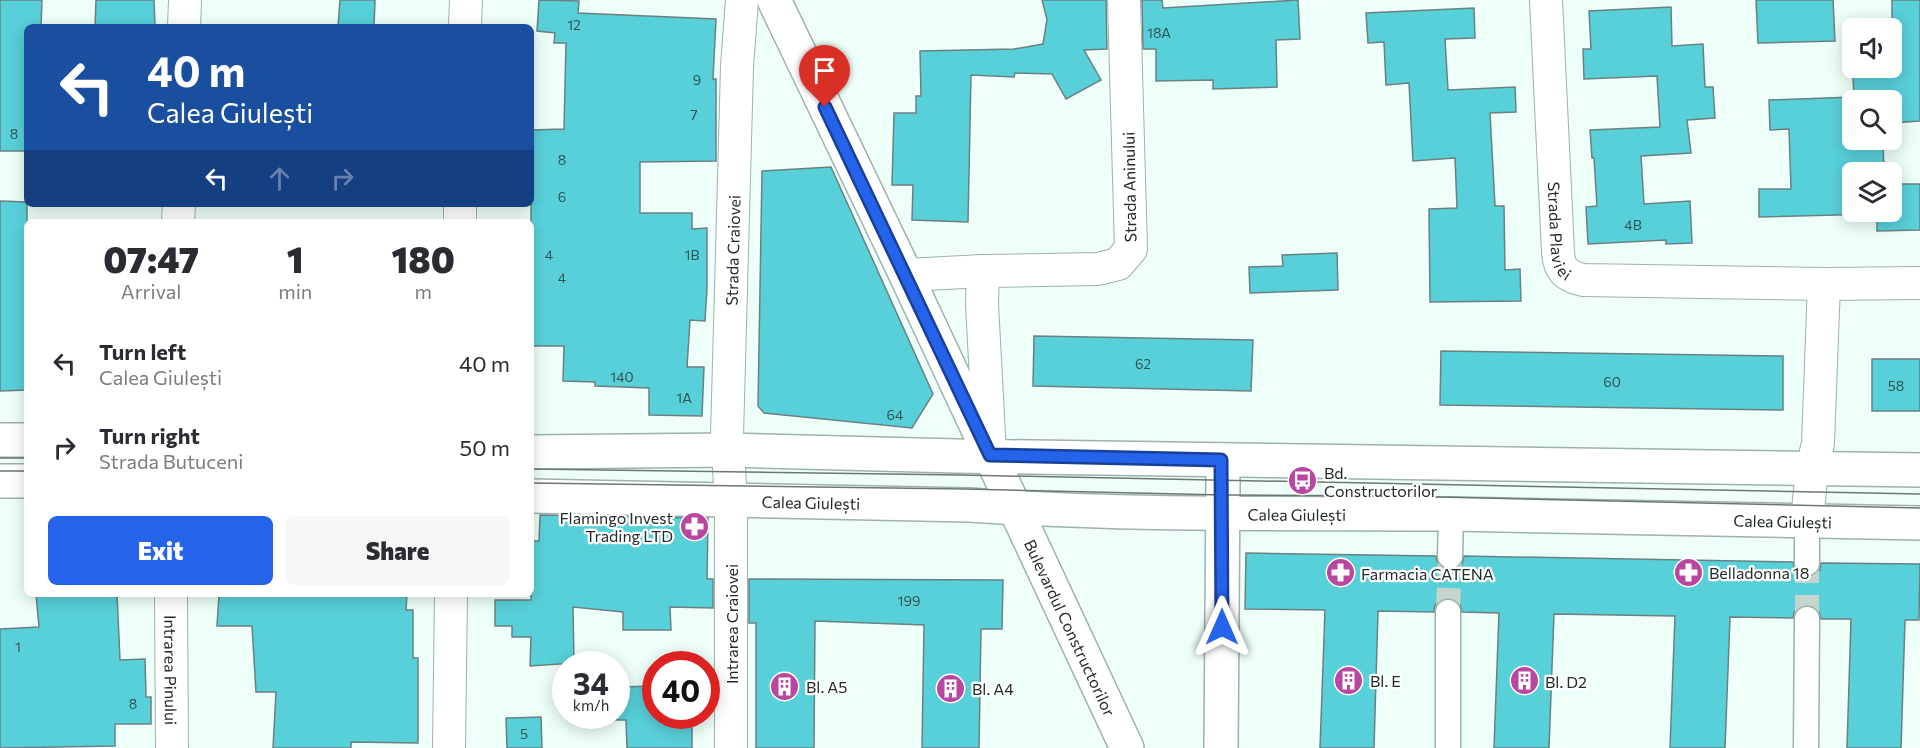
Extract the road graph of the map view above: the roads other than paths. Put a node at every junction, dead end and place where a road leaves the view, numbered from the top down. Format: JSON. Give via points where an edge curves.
{"nodes":[{"id":1,"x":185,"y":0,"type":"edge"},
{"id":2,"x":466,"y":0,"type":"edge"},
{"id":3,"x":742,"y":0,"type":"edge"},
{"id":4,"x":774,"y":0,"type":"edge"},
{"id":5,"x":1124,"y":0,"type":"edge"},
{"id":6,"x":1546,"y":0,"type":"edge"},
{"id":7,"x":184,"y":24,"type":"edge"},
{"id":8,"x":465,"y":24,"type":"edge"},
{"id":9,"x":983,"y":271,"type":"junction"},
{"id":10,"x":906,"y":275,"type":"junction"},
{"id":11,"x":1920,"y":283,"type":"edge"},
{"id":12,"x":1824,"y":284,"type":"junction"},
{"id":13,"x":0,"y":440,"type":"edge"},
{"id":14,"x":24,"y":440,"type":"edge"},
{"id":15,"x":728,"y":450,"type":"junction"},
{"id":16,"x":534,"y":452,"type":"edge"},
{"id":17,"x":990,"y":455,"type":"junction"},
{"id":18,"x":1221,"y":460,"type":"junction"},
{"id":19,"x":1812,"y":469,"type":"junction"},
{"id":20,"x":1920,"y":470,"type":"edge"},
{"id":21,"x":24,"y":481,"type":"edge"},
{"id":22,"x":0,"y":482,"type":"edge"},
{"id":23,"x":534,"y":496,"type":"edge"},
{"id":24,"x":731,"y":500,"type":"junction"},
{"id":25,"x":1015,"y":508,"type":"junction"},
{"id":26,"x":1222,"y":514,"type":"junction"},
{"id":27,"x":1451,"y":514,"type":"junction"},
{"id":28,"x":1807,"y":521,"type":"junction"},
{"id":29,"x":1920,"y":523,"type":"edge"},
{"id":30,"x":1450,"y":556,"type":"tunnel mouth"},
{"id":31,"x":1807,"y":563,"type":"tunnel mouth"},
{"id":32,"x":171,"y":597,"type":"edge"},
{"id":33,"x":451,"y":597,"type":"edge"},
{"id":34,"x":1448,"y":612,"type":"tunnel mouth"},
{"id":35,"x":1807,"y":619,"type":"tunnel mouth"},
{"id":36,"x":172,"y":748,"type":"edge"},
{"id":37,"x":449,"y":748,"type":"edge"},
{"id":38,"x":731,"y":748,"type":"edge"},
{"id":39,"x":1127,"y":748,"type":"edge"},
{"id":40,"x":1221,"y":748,"type":"edge"},
{"id":41,"x":1448,"y":748,"type":"edge"},
{"id":42,"x":1806,"y":748,"type":"edge"}],
"edges":[{"from":1,"to":7,"type":"street"},
{"from":2,"to":8,"type":"street"},
{"from":3,"to":15,"type":"street","name":"Strada Craiovei"},
{"from":4,"to":10,"type":"main road","name":"Bulevardul Constructorilor"},
{"from":5,"to":9,"type":"street","name":"Strada Aninului","via":[[1131,249],[1118,264],[1098,269]]},
{"from":6,"to":12,"type":"street","name":"Strada Plaviei","via":[[1558,252],[1564,271],[1583,280]]},
{"from":9,"to":10,"type":"street","name":"Strada Aninului"},
{"from":9,"to":17,"type":"street"},
{"from":10,"to":17,"type":"main road","name":"Bulevardul Constructorilor"},
{"from":11,"to":12,"type":"street","name":"Strada Plaviei"},
{"from":12,"to":19,"type":"street","via":[[1818,443]]},
{"from":13,"to":14,"type":"main road"},
{"from":15,"to":16,"type":"main road"},
{"from":15,"to":17,"type":"main road"},
{"from":15,"to":24,"type":"street","name":"Strada Craiovei"},
{"from":17,"to":18,"type":"main road"},
{"from":17,"to":25,"type":"main road","name":"Bulevardul Constructorilor"},
{"from":18,"to":19,"type":"main road"},
{"from":18,"to":26,"type":"main road"},
{"from":19,"to":20,"type":"main road"},
{"from":19,"to":28,"type":"street"},
{"from":21,"to":22,"type":"main road"},
{"from":23,"to":24,"type":"main road","name":"Calea Giulești"},
{"from":24,"to":25,"type":"main road","name":"Calea Giulești"},
{"from":24,"to":38,"type":"street","name":"Intrarea Craiovei"},
{"from":25,"to":26,"type":"main road","name":"Calea Giulești"},
{"from":25,"to":39,"type":"main road","name":"Bulevardul Constructorilor"},
{"from":26,"to":27,"type":"main road","name":"Calea Giulești"},
{"from":26,"to":40,"type":"main road"},
{"from":27,"to":28,"type":"main road","name":"Calea Giulești"},
{"from":27,"to":30,"type":"street"},
{"from":28,"to":29,"type":"main road","name":"Calea Giulești"},
{"from":28,"to":31,"type":"street"},
{"from":32,"to":36,"type":"street","name":"Intrarea Pinului"},
{"from":33,"to":37,"type":"street"},
{"from":34,"to":41,"type":"street"},
{"from":35,"to":42,"type":"street"}]}
